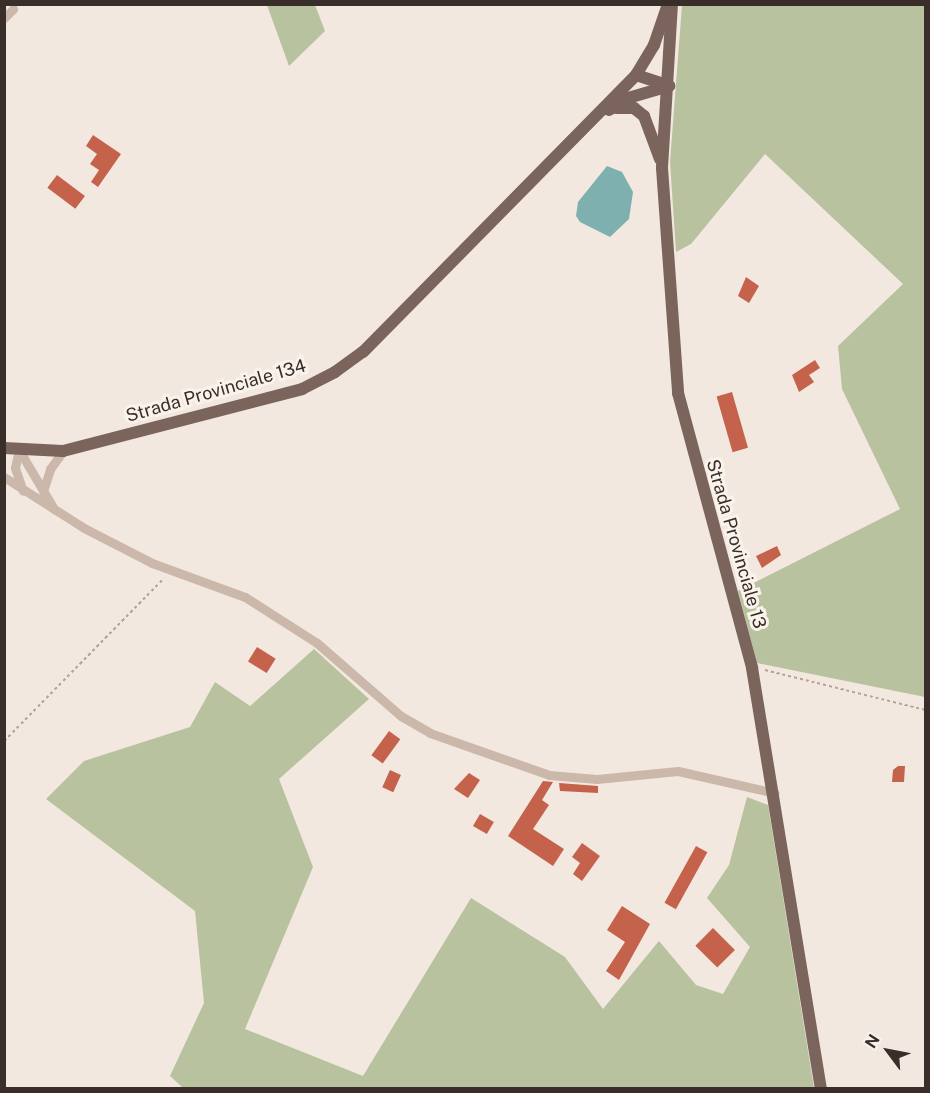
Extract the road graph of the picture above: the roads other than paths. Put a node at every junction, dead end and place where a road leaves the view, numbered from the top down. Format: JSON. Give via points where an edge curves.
{"nodes":[{"id":1,"x":670,"y":4,"type":"edge"},
{"id":2,"x":14,"y":9,"type":"dead end"},
{"id":3,"x":4,"y":18,"type":"edge"},
{"id":4,"x":636,"y":75,"type":"junction"},
{"id":5,"x":669,"y":86,"type":"junction"},
{"id":6,"x":609,"y":110,"type":"junction"},
{"id":7,"x":563,"y":150,"type":"junction"},
{"id":8,"x":662,"y":168,"type":"junction"},
{"id":9,"x":4,"y":448,"type":"edge"},
{"id":10,"x":19,"y":450,"type":"junction"},
{"id":11,"x":63,"y":451,"type":"junction"},
{"id":12,"x":4,"y":477,"type":"edge"},
{"id":13,"x":43,"y":491,"type":"junction"},
{"id":14,"x":24,"y":493,"type":"junction"},
{"id":15,"x":56,"y":512,"type":"junction"},
{"id":16,"x":776,"y":793,"type":"junction"},
{"id":17,"x":821,"y":1089,"type":"edge"}],
"edges":[{"from":1,"to":4,"type":"main road","via":[[654,45]]},
{"from":1,"to":5,"type":"main road","name":"Strada Provinciale 13"},
{"from":2,"to":3,"type":"street"},
{"from":4,"to":5,"type":"main road"},
{"from":4,"to":7,"type":"main road"},
{"from":5,"to":6,"type":"main road","via":[[628,98]]},
{"from":5,"to":8,"type":"main road","name":"Strada Provinciale 13"},
{"from":6,"to":7,"type":"main road"},
{"from":6,"to":8,"type":"main road","via":[[627,106],[644,116]]},
{"from":7,"to":11,"type":"main road","name":"Strada Provinciale 134","via":[[363,352],[335,372],[302,389]]},
{"from":8,"to":16,"type":"main road","name":"Strada Provinciale 13","via":[[678,393],[752,668]]},
{"from":9,"to":10,"type":"main road","name":"Strada Provinciale 134"},
{"from":10,"to":11,"type":"main road","name":"Strada Provinciale 134"},
{"from":10,"to":13,"type":"street"},
{"from":10,"to":14,"type":"street","via":[[15,468]]},
{"from":11,"to":13,"type":"street","via":[[50,469]]},
{"from":12,"to":14,"type":"street"},
{"from":13,"to":15,"type":"street"},
{"from":14,"to":15,"type":"street"},
{"from":15,"to":16,"type":"street","via":[[171,571],[245,597],[317,643],[416,726],[489,757],[575,779],[678,771]]},
{"from":16,"to":17,"type":"main road","name":"Strada Provinciale 13"}]}
